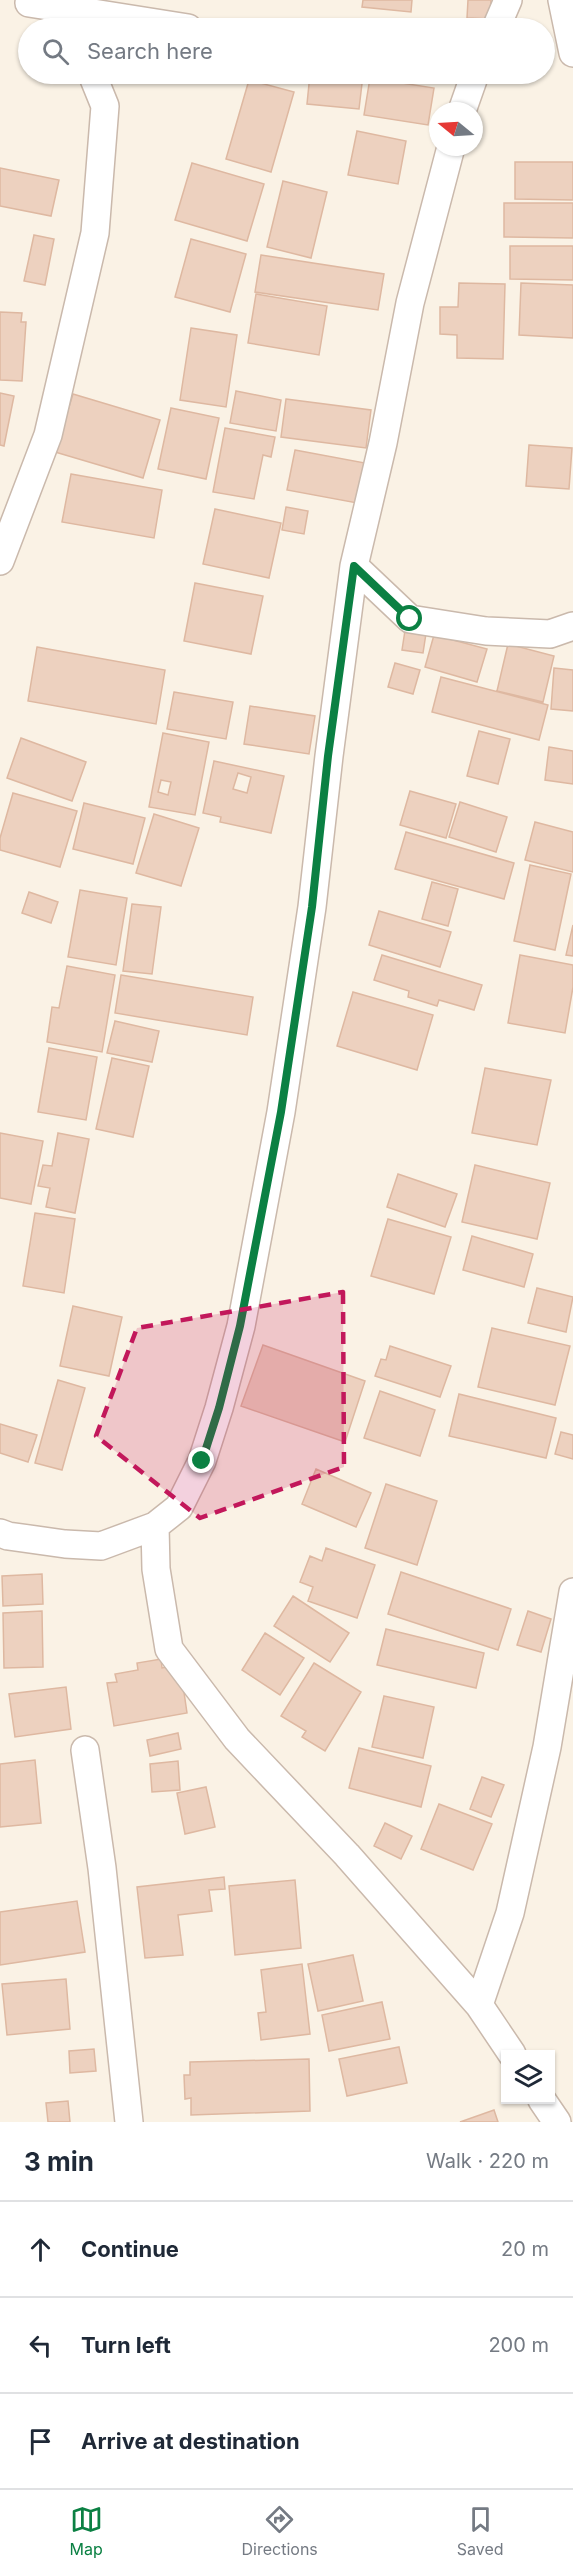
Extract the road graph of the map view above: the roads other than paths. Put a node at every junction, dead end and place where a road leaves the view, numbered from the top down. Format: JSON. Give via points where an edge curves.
{"nodes":[{"id":1,"x":508,"y":0,"type":"edge"},
{"id":2,"x":562,"y":0,"type":"edge"},
{"id":3,"x":28,"y":2,"type":"edge"},
{"id":4,"x":45,"y":18,"type":"edge"},
{"id":5,"x":126,"y":18,"type":"edge"},
{"id":6,"x":500,"y":18,"type":"edge"},
{"id":7,"x":573,"y":53,"type":"edge"},
{"id":8,"x":96,"y":84,"type":"edge"},
{"id":9,"x":471,"y":84,"type":"edge"},
{"id":10,"x":465,"y":102,"type":"edge"},
{"id":11,"x":449,"y":156,"type":"edge"},
{"id":12,"x":0,"y":561,"type":"edge"},
{"id":13,"x":354,"y":566,"type":"junction"},
{"id":14,"x":573,"y":626,"type":"edge"},
{"id":15,"x":154,"y":1526,"type":"junction"},
{"id":16,"x":0,"y":1533,"type":"edge"},
{"id":17,"x":573,"y":1592,"type":"edge"},
{"id":18,"x":85,"y":1750,"type":"dead end"},
{"id":19,"x":479,"y":2005,"type":"junction"},
{"id":20,"x":509,"y":2050,"type":"edge"},
{"id":21,"x":545,"y":2104,"type":"edge"},
{"id":22,"x":129,"y":2122,"type":"edge"},
{"id":23,"x":557,"y":2122,"type":"edge"}],
"edges":[{"from":1,"to":6,"type":"street"},
{"from":2,"to":7,"type":"street"},
{"from":3,"to":4,"type":"street"},
{"from":3,"to":5,"type":"street"},
{"from":8,"to":12,"type":"street","via":[[105,106],[95,233],[48,435]]},
{"from":9,"to":10,"type":"street"},
{"from":11,"to":13,"type":"street","via":[[410,303]]},
{"from":13,"to":14,"type":"street","via":[[410,619],[486,631],[550,634]]},
{"from":13,"to":15,"type":"street","via":[[312,907],[281,1112],[240,1326],[202,1461],[179,1507]]},
{"from":15,"to":16,"type":"street","via":[[101,1546]]},
{"from":15,"to":19,"type":"street","via":[[156,1569],[169,1649],[237,1739],[348,1855]]},
{"from":17,"to":19,"type":"street","via":[[547,1747],[513,1902]]},
{"from":18,"to":22,"type":"street","via":[[102,1868]]},
{"from":19,"to":20,"type":"street"},
{"from":21,"to":23,"type":"street"}]}
